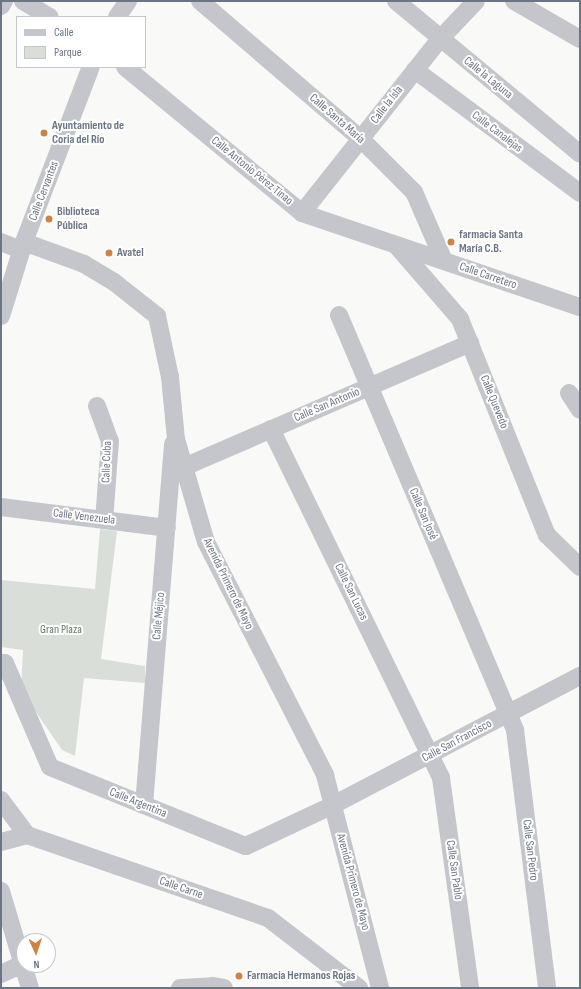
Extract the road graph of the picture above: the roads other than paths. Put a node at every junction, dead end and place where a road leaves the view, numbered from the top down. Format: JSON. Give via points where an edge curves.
{"nodes":[{"id":1,"x":4,"y":1,"type":"edge"},
{"id":2,"x":23,"y":1,"type":"edge"},
{"id":3,"x":128,"y":1,"type":"edge"},
{"id":4,"x":200,"y":1,"type":"edge"},
{"id":5,"x":396,"y":1,"type":"edge"},
{"id":6,"x":476,"y":1,"type":"edge"},
{"id":7,"x":514,"y":1,"type":"edge"},
{"id":8,"x":1,"y":6,"type":"edge"},
{"id":9,"x":48,"y":16,"type":"edge"},
{"id":10,"x":119,"y":16,"type":"edge"},
{"id":11,"x":440,"y":39,"type":"junction"},
{"id":12,"x":580,"y":39,"type":"edge"},
{"id":13,"x":91,"y":68,"type":"edge"},
{"id":14,"x":126,"y":68,"type":"edge"},
{"id":15,"x":415,"y":70,"type":"junction"},
{"id":16,"x":361,"y":139,"type":"junction"},
{"id":17,"x":577,"y":146,"type":"edge"},
{"id":18,"x":580,"y":193,"type":"edge"},
{"id":19,"x":302,"y":213,"type":"junction"},
{"id":20,"x":1,"y":242,"type":"edge"},
{"id":21,"x":396,"y":244,"type":"junction"},
{"id":22,"x":22,"y":246,"type":"junction"},
{"id":23,"x":444,"y":261,"type":"junction"},
{"id":24,"x":580,"y":307,"type":"edge"},
{"id":25,"x":339,"y":315,"type":"dead end"},
{"id":26,"x":1,"y":316,"type":"edge"},
{"id":27,"x":470,"y":343,"type":"junction"},
{"id":28,"x":369,"y":387,"type":"junction"},
{"id":29,"x":569,"y":393,"type":"dead end"},
{"id":30,"x":97,"y":406,"type":"dead end"},
{"id":31,"x":580,"y":410,"type":"edge"},
{"id":32,"x":175,"y":427,"type":"junction"},
{"id":33,"x":271,"y":429,"type":"junction"},
{"id":34,"x":184,"y":467,"type":"junction"},
{"id":35,"x":1,"y":507,"type":"edge"},
{"id":36,"x":104,"y":520,"type":"junction"},
{"id":37,"x":167,"y":528,"type":"junction"},
{"id":38,"x":580,"y":567,"type":"edge"},
{"id":39,"x":1,"y":663,"type":"edge"},
{"id":40,"x":580,"y":676,"type":"edge"},
{"id":41,"x":508,"y":714,"type":"junction"},
{"id":42,"x":430,"y":755,"type":"junction"},
{"id":43,"x":1,"y":800,"type":"edge"},
{"id":44,"x":144,"y":805,"type":"junction"},
{"id":45,"x":333,"y":805,"type":"junction"},
{"id":46,"x":27,"y":835,"type":"junction"},
{"id":47,"x":1,"y":842,"type":"edge"},
{"id":48,"x":1,"y":891,"type":"edge"},
{"id":49,"x":16,"y":943,"type":"edge"},
{"id":50,"x":16,"y":968,"type":"edge"},
{"id":51,"x":25,"y":973,"type":"edge"},
{"id":52,"x":1,"y":974,"type":"edge"},
{"id":53,"x":217,"y":987,"type":"edge"},
{"id":54,"x":30,"y":988,"type":"edge"},
{"id":55,"x":180,"y":988,"type":"edge"},
{"id":56,"x":359,"y":988,"type":"edge"},
{"id":57,"x":380,"y":988,"type":"edge"},
{"id":58,"x":470,"y":988,"type":"edge"},
{"id":59,"x":547,"y":988,"type":"edge"}],
"edges":[{"from":1,"to":8,"type":"street"},
{"from":2,"to":9,"type":"street"},
{"from":3,"to":10,"type":"street"},
{"from":4,"to":16,"type":"street","name":"Calle Santa María"},
{"from":5,"to":11,"type":"street","name":"Calle la Laguna"},
{"from":6,"to":11,"type":"street","name":"Calle la Isla"},
{"from":7,"to":12,"type":"street"},
{"from":11,"to":15,"type":"street","name":"Calle la Isla"},
{"from":11,"to":17,"type":"street","name":"Calle la Laguna"},
{"from":13,"to":22,"type":"street","name":"Calle Cervantes"},
{"from":14,"to":19,"type":"street","name":"Calle Antonio Pérez Tinao"},
{"from":15,"to":16,"type":"street","name":"Calle la Isla"},
{"from":15,"to":18,"type":"street","name":"Calle Canalejas"},
{"from":16,"to":19,"type":"street","name":"Calle la Isla"},
{"from":16,"to":23,"type":"street","name":"Calle Santa María","via":[[414,192]]},
{"from":19,"to":21,"type":"street","name":"Calle Antonio Pérez Tinao"},
{"from":20,"to":22,"type":"street","name":"Avenida Primero de Mayo"},
{"from":21,"to":23,"type":"street","name":"Calle Carretero"},
{"from":21,"to":27,"type":"street","name":"Calle Quevedo","via":[[460,319]]},
{"from":22,"to":26,"type":"street","name":"Calle Cervantes"},
{"from":22,"to":32,"type":"street","name":"Avenida Primero de Mayo","via":[[84,264],[114,282],[157,316],[170,377]]},
{"from":23,"to":24,"type":"street","name":"Calle Carretero"},
{"from":25,"to":28,"type":"street","name":"Calle San José"},
{"from":27,"to":28,"type":"street","name":"Calle San Antonio"},
{"from":27,"to":38,"type":"street","name":"Calle Quevedo","via":[[547,535]]},
{"from":28,"to":33,"type":"street","name":"Calle San Antonio"},
{"from":28,"to":41,"type":"street","name":"Calle San José"},
{"from":29,"to":31,"type":"street"},
{"from":30,"to":36,"type":"street","name":"Calle Cuba","via":[[110,441]]},
{"from":32,"to":34,"type":"street","name":"Avenida Primero de Mayo"},
{"from":32,"to":37,"type":"street","name":"Calle Méjico"},
{"from":33,"to":34,"type":"street","name":"Calle San Antonio"},
{"from":33,"to":42,"type":"street","name":"Calle San Lucas"},
{"from":34,"to":45,"type":"street","name":"Avenida Primero de Mayo","via":[[206,542],[325,776]]},
{"from":35,"to":36,"type":"street","name":"Calle Venezuela"},
{"from":36,"to":37,"type":"street","name":"Calle Venezuela"},
{"from":37,"to":44,"type":"street","name":"Calle Méjico"},
{"from":39,"to":44,"type":"street","name":"Calle Argentina","via":[[5,664],[50,768]]},
{"from":40,"to":41,"type":"street","name":"Calle San Francisco"},
{"from":41,"to":42,"type":"street","name":"Calle San Francisco"},
{"from":41,"to":59,"type":"street","name":"Calle San Pedro","via":[[514,730]]},
{"from":42,"to":45,"type":"street","name":"Calle San Francisco"},
{"from":42,"to":58,"type":"street","name":"Calle San Pablo","via":[[441,778]]},
{"from":43,"to":46,"type":"street"},
{"from":44,"to":45,"type":"street","name":"Calle Argentina","via":[[246,846]]},
{"from":45,"to":57,"type":"street","name":"Avenida Primero de Mayo"},
{"from":46,"to":47,"type":"street"},
{"from":46,"to":56,"type":"street","name":"Calle Carne","via":[[268,918]]},
{"from":48,"to":49,"type":"street"},
{"from":50,"to":52,"type":"street"},
{"from":51,"to":54,"type":"street"},
{"from":53,"to":55,"type":"street"}]}
